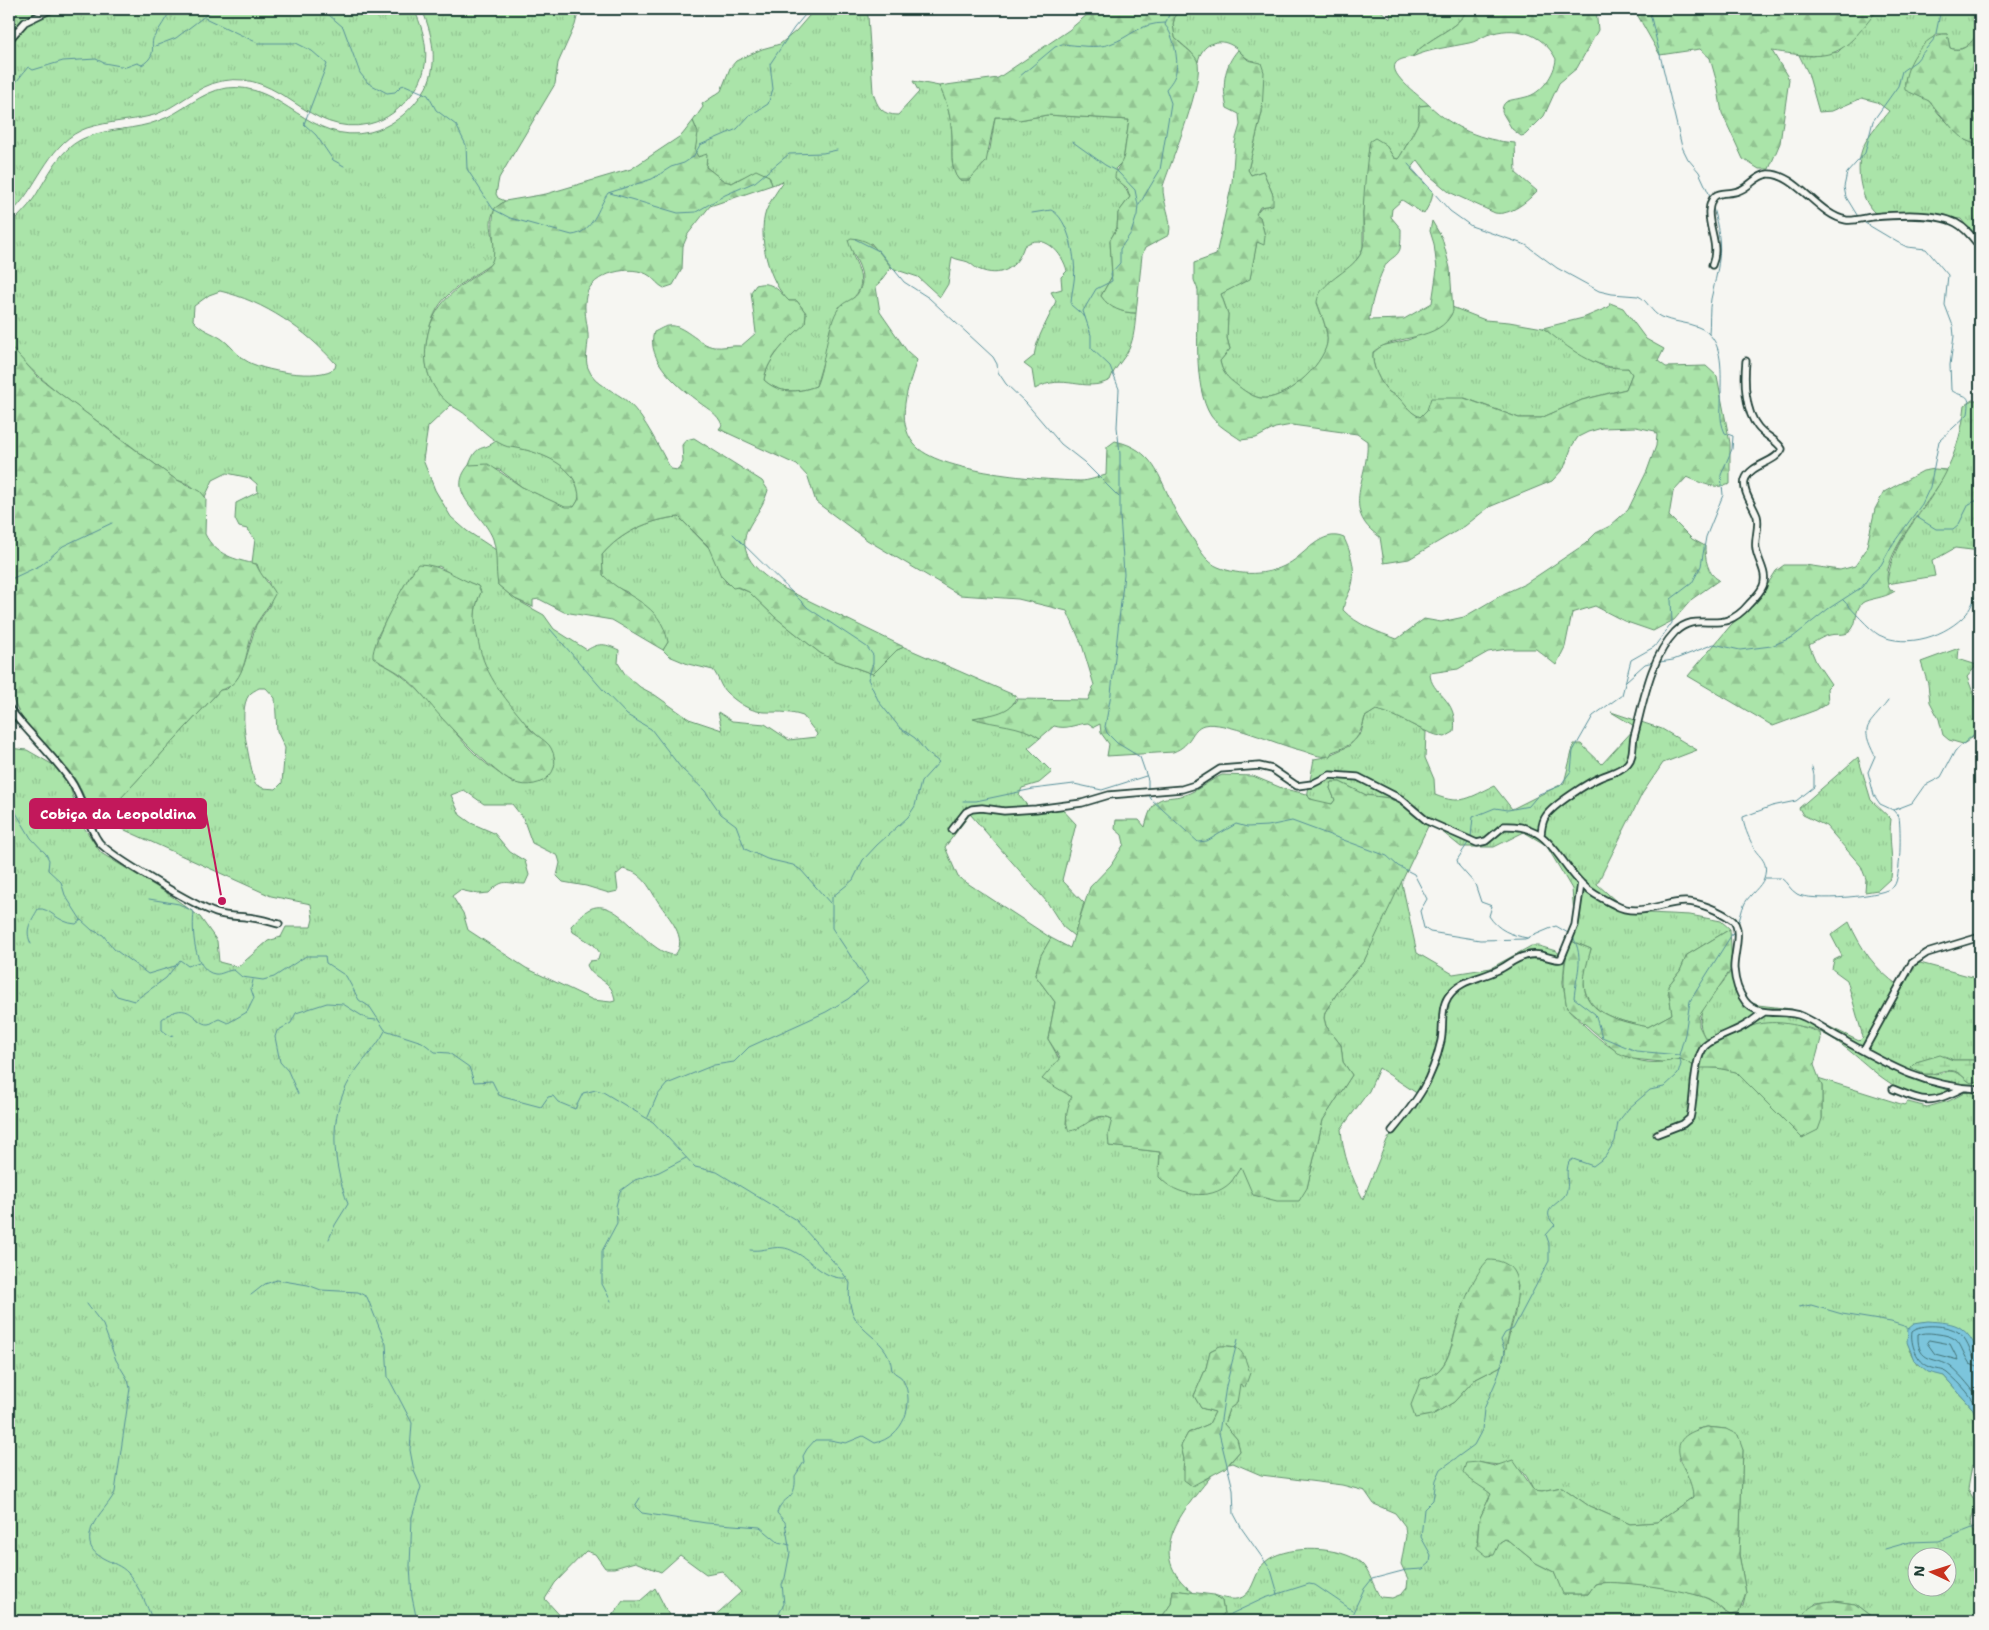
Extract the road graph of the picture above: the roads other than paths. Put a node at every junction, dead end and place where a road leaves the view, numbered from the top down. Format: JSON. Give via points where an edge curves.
{"nodes":[{"id":1,"x":52,"y":9,"type":"edge"},
{"id":2,"x":9,"y":40,"type":"edge"},
{"id":3,"x":1980,"y":247,"type":"edge"},
{"id":4,"x":1712,"y":265,"type":"dead end"},
{"id":5,"x":1746,"y":361,"type":"dead end"},
{"id":6,"x":9,"y":708,"type":"edge"},
{"id":7,"x":952,"y":830,"type":"dead end"},
{"id":8,"x":1541,"y":834,"type":"junction"},
{"id":9,"x":1581,"y":883,"type":"junction"},
{"id":10,"x":279,"y":924,"type":"dead end"},
{"id":11,"x":1980,"y":937,"type":"edge"},
{"id":12,"x":1763,"y":1012,"type":"junction"},
{"id":13,"x":1864,"y":1050,"type":"junction"},
{"id":14,"x":1964,"y":1088,"type":"junction"},
{"id":15,"x":1893,"y":1089,"type":"dead end"},
{"id":16,"x":1980,"y":1089,"type":"edge"},
{"id":17,"x":1392,"y":1131,"type":"dead end"},
{"id":18,"x":1657,"y":1134,"type":"dead end"}],
"edges":[{"from":1,"to":2,"type":"street","via":[[25,22]]},
{"from":3,"to":4,"type":"street","via":[[1961,227],[1943,218],[1840,218],[1792,184],[1769,174],[1738,192],[1723,192],[1709,207],[1716,245]]},
{"from":5,"to":8,"type":"street","via":[[1751,414],[1758,428],[1782,449],[1745,479],[1745,488],[1758,521],[1756,550],[1763,585],[1735,619],[1724,623],[1700,621],[1676,631],[1646,686],[1628,763],[1588,783],[1551,809],[1543,821]]},
{"from":6,"to":10,"type":"street","via":[[71,780],[97,839],[105,848],[209,910]]},
{"from":7,"to":8,"type":"street","via":[[972,809],[1036,809],[1082,803],[1109,795],[1182,789],[1195,785],[1220,769],[1259,766],[1272,769],[1297,786],[1312,784],[1330,775],[1358,777],[1397,796],[1427,821],[1477,843],[1486,841],[1504,826],[1529,828]]},
{"from":8,"to":9,"type":"street"},
{"from":9,"to":12,"type":"street","via":[[1627,910],[1687,902],[1732,919],[1737,928],[1734,970],[1738,990],[1748,1006]]},
{"from":9,"to":17,"type":"street","via":[[1575,925],[1561,959],[1540,954],[1522,956],[1499,970],[1462,983],[1448,997],[1442,1039],[1428,1083]]},
{"from":11,"to":13,"type":"street","via":[[1927,953],[1912,963]]},
{"from":12,"to":13,"type":"street","via":[[1790,1011]]},
{"from":12,"to":18,"type":"street","via":[[1749,1024],[1711,1041],[1704,1048],[1698,1065],[1690,1118]]},
{"from":13,"to":14,"type":"street","via":[[1917,1078]]},
{"from":14,"to":15,"type":"street","via":[[1931,1101]]},
{"from":14,"to":16,"type":"street"}]}
